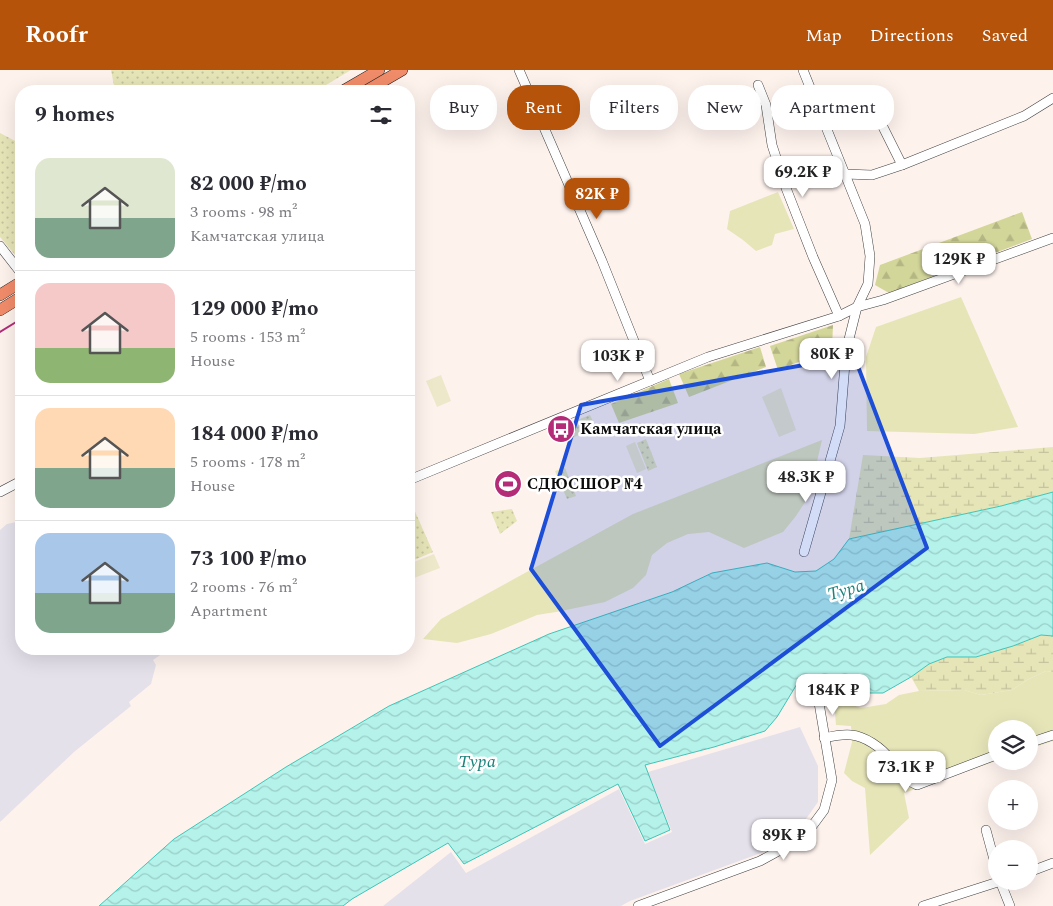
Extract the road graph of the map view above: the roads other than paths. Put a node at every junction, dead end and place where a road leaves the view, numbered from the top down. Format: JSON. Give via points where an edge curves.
{"nodes":[{"id":1,"x":379,"y":70,"type":"edge"},
{"id":2,"x":402,"y":70,"type":"edge"},
{"id":3,"x":519,"y":70,"type":"edge"},
{"id":4,"x":803,"y":70,"type":"edge"},
{"id":5,"x":353,"y":85,"type":"edge"},
{"id":6,"x":376,"y":85,"type":"edge"},
{"id":7,"x":761,"y":92,"type":"edge"},
{"id":8,"x":1053,"y":98,"type":"edge"},
{"id":9,"x":884,"y":130,"type":"edge"},
{"id":10,"x":902,"y":165,"type":"junction"},
{"id":11,"x":845,"y":174,"type":"junction"},
{"id":12,"x":1053,"y":238,"type":"edge"},
{"id":13,"x":0,"y":246,"type":"edge"},
{"id":14,"x":15,"y":265,"type":"edge"},
{"id":15,"x":15,"y":286,"type":"edge"},
{"id":16,"x":0,"y":295,"type":"edge"},
{"id":17,"x":15,"y":301,"type":"edge"},
{"id":18,"x":857,"y":307,"type":"junction"},
{"id":19,"x":0,"y":310,"type":"edge"},
{"id":20,"x":839,"y":316,"type":"junction"},
{"id":21,"x":650,"y":381,"type":"junction"},
{"id":22,"x":415,"y":478,"type":"edge"},
{"id":23,"x":15,"y":484,"type":"edge"},
{"id":24,"x":0,"y":492,"type":"edge"},
{"id":25,"x":804,"y":552,"type":"dead end"},
{"id":26,"x":818,"y":697,"type":"dead end"},
{"id":27,"x":1053,"y":735,"type":"edge"},
{"id":28,"x":824,"y":738,"type":"junction"},
{"id":29,"x":1038,"y":740,"type":"edge"},
{"id":30,"x":988,"y":758,"type":"edge"},
{"id":31,"x":986,"y":830,"type":"dead end"},
{"id":32,"x":989,"y":840,"type":"edge"},
{"id":33,"x":1053,"y":863,"type":"edge"},
{"id":34,"x":1038,"y":869,"type":"edge"},
{"id":35,"x":988,"y":885,"type":"edge"},
{"id":36,"x":1004,"y":890,"type":"edge"},
{"id":37,"x":638,"y":906,"type":"edge"},
{"id":38,"x":923,"y":906,"type":"edge"},
{"id":39,"x":1010,"y":906,"type":"edge"}],
"edges":[{"from":1,"to":5,"type":"main road"},
{"from":2,"to":6,"type":"main road"},
{"from":3,"to":21,"type":"street"},
{"from":4,"to":11,"type":"street"},
{"from":7,"to":20,"type":"street","via":[[772,145],[786,188]]},
{"from":8,"to":10,"type":"street","via":[[1024,116]]},
{"from":9,"to":10,"type":"street"},
{"from":10,"to":11,"type":"street","via":[[872,175]]},
{"from":11,"to":18,"type":"street","via":[[865,224],[870,256],[868,284]]},
{"from":12,"to":18,"type":"street"},
{"from":13,"to":14,"type":"street"},
{"from":15,"to":16,"type":"main road"},
{"from":17,"to":19,"type":"main road"},
{"from":18,"to":20,"type":"street"},
{"from":18,"to":25,"type":"street","via":[[846,351],[840,426]]},
{"from":20,"to":21,"type":"street","via":[[708,357]]},
{"from":21,"to":22,"type":"street"},
{"from":23,"to":24,"type":"street"},
{"from":26,"to":28,"type":"street"},
{"from":27,"to":29,"type":"street"},
{"from":28,"to":30,"type":"street","via":[[850,734],[861,736],[882,750],[901,777],[917,785]]},
{"from":28,"to":37,"type":"street","via":[[832,780],[824,810],[807,833],[760,861]]},
{"from":31,"to":32,"type":"street"},
{"from":33,"to":34,"type":"street"},
{"from":35,"to":38,"type":"street"},
{"from":36,"to":39,"type":"street"}]}
